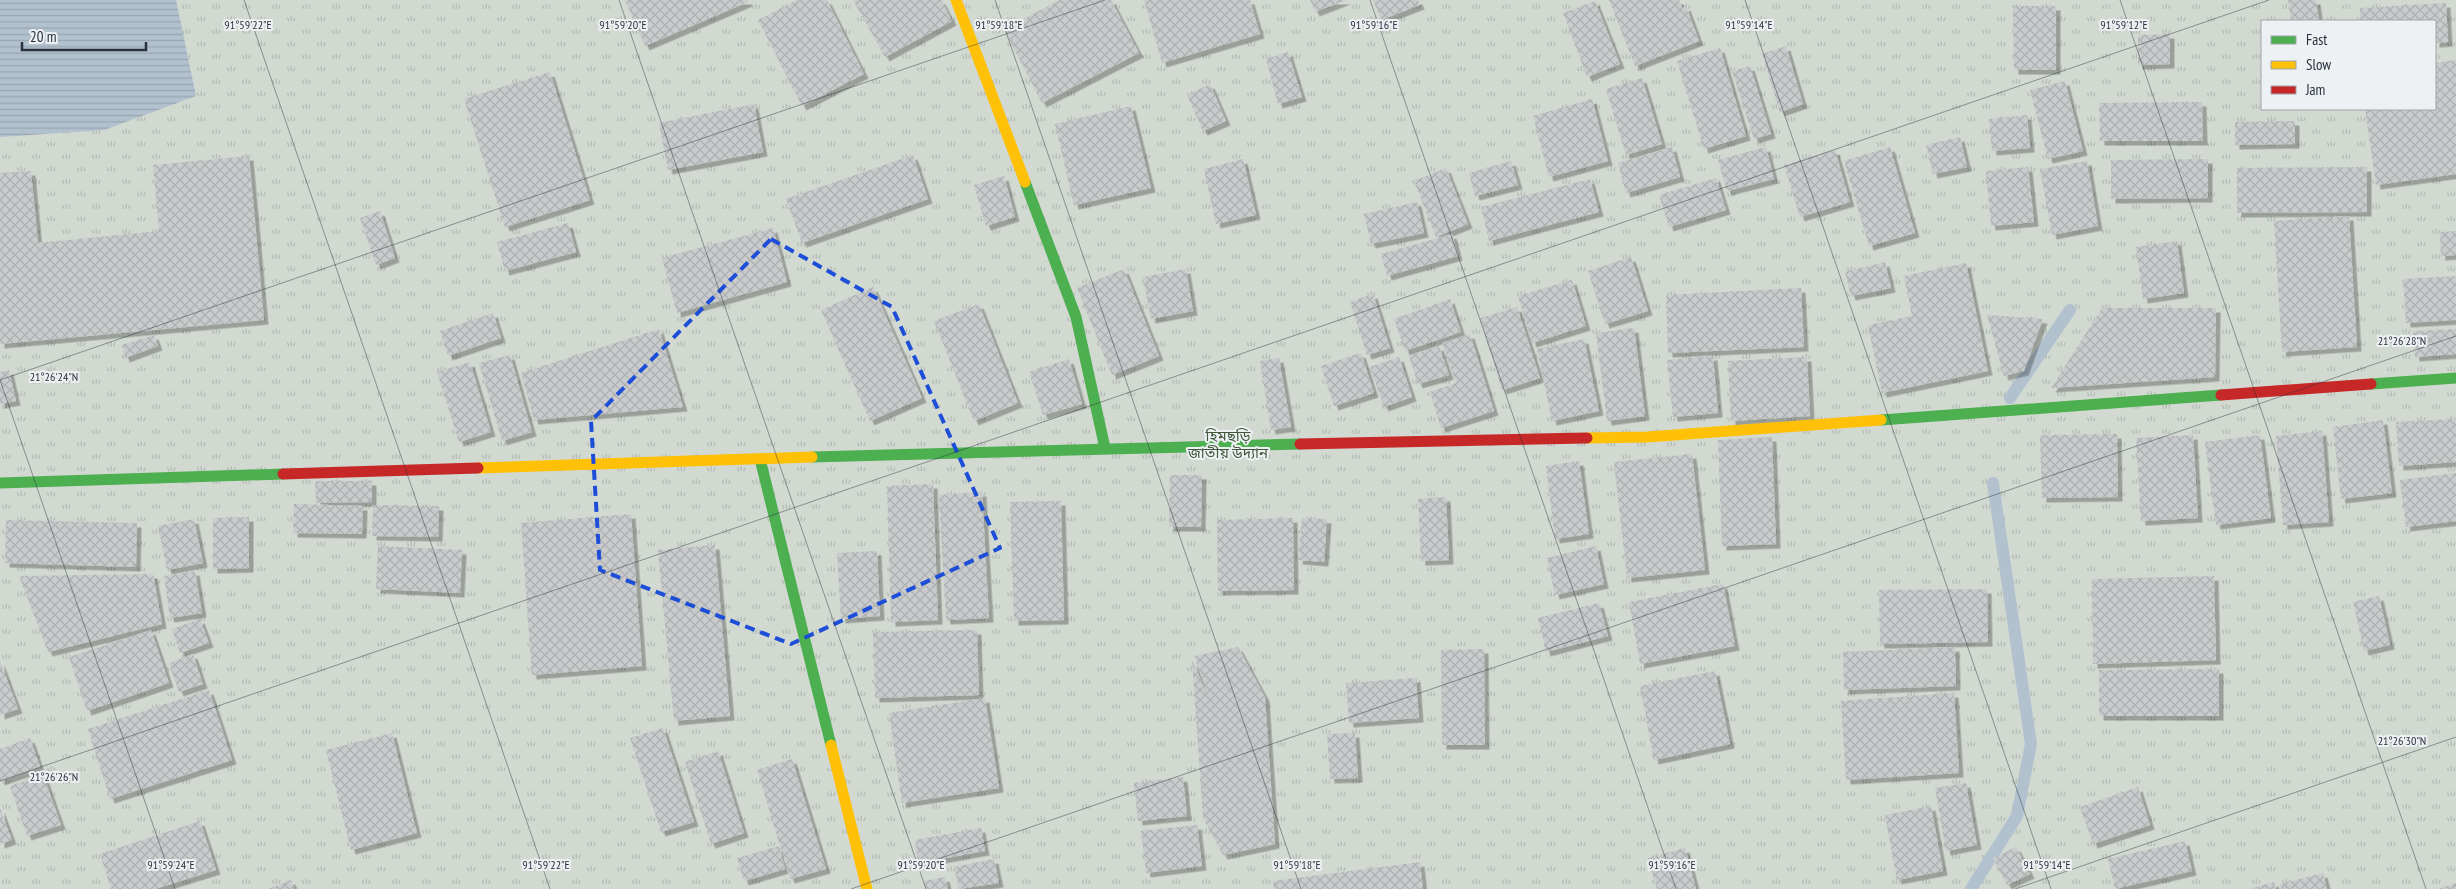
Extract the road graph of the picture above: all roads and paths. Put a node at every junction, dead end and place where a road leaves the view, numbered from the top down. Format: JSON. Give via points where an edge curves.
{"nodes":[{"id":1,"x":956,"y":0,"type":"edge"},
{"id":2,"x":2456,"y":378,"type":"edge"},
{"id":3,"x":1105,"y":448,"type":"junction"},
{"id":4,"x":760,"y":459,"type":"junction"},
{"id":5,"x":0,"y":484,"type":"edge"},
{"id":6,"x":867,"y":889,"type":"edge"}],
"edges":[{"from":1,"to":3,"type":"main road","via":[[1076,317]]},
{"from":2,"to":3,"type":"main road","via":[[1647,437]]},
{"from":3,"to":4,"type":"main road"},
{"from":4,"to":5,"type":"main road"},
{"from":4,"to":6,"type":"main road"}]}
